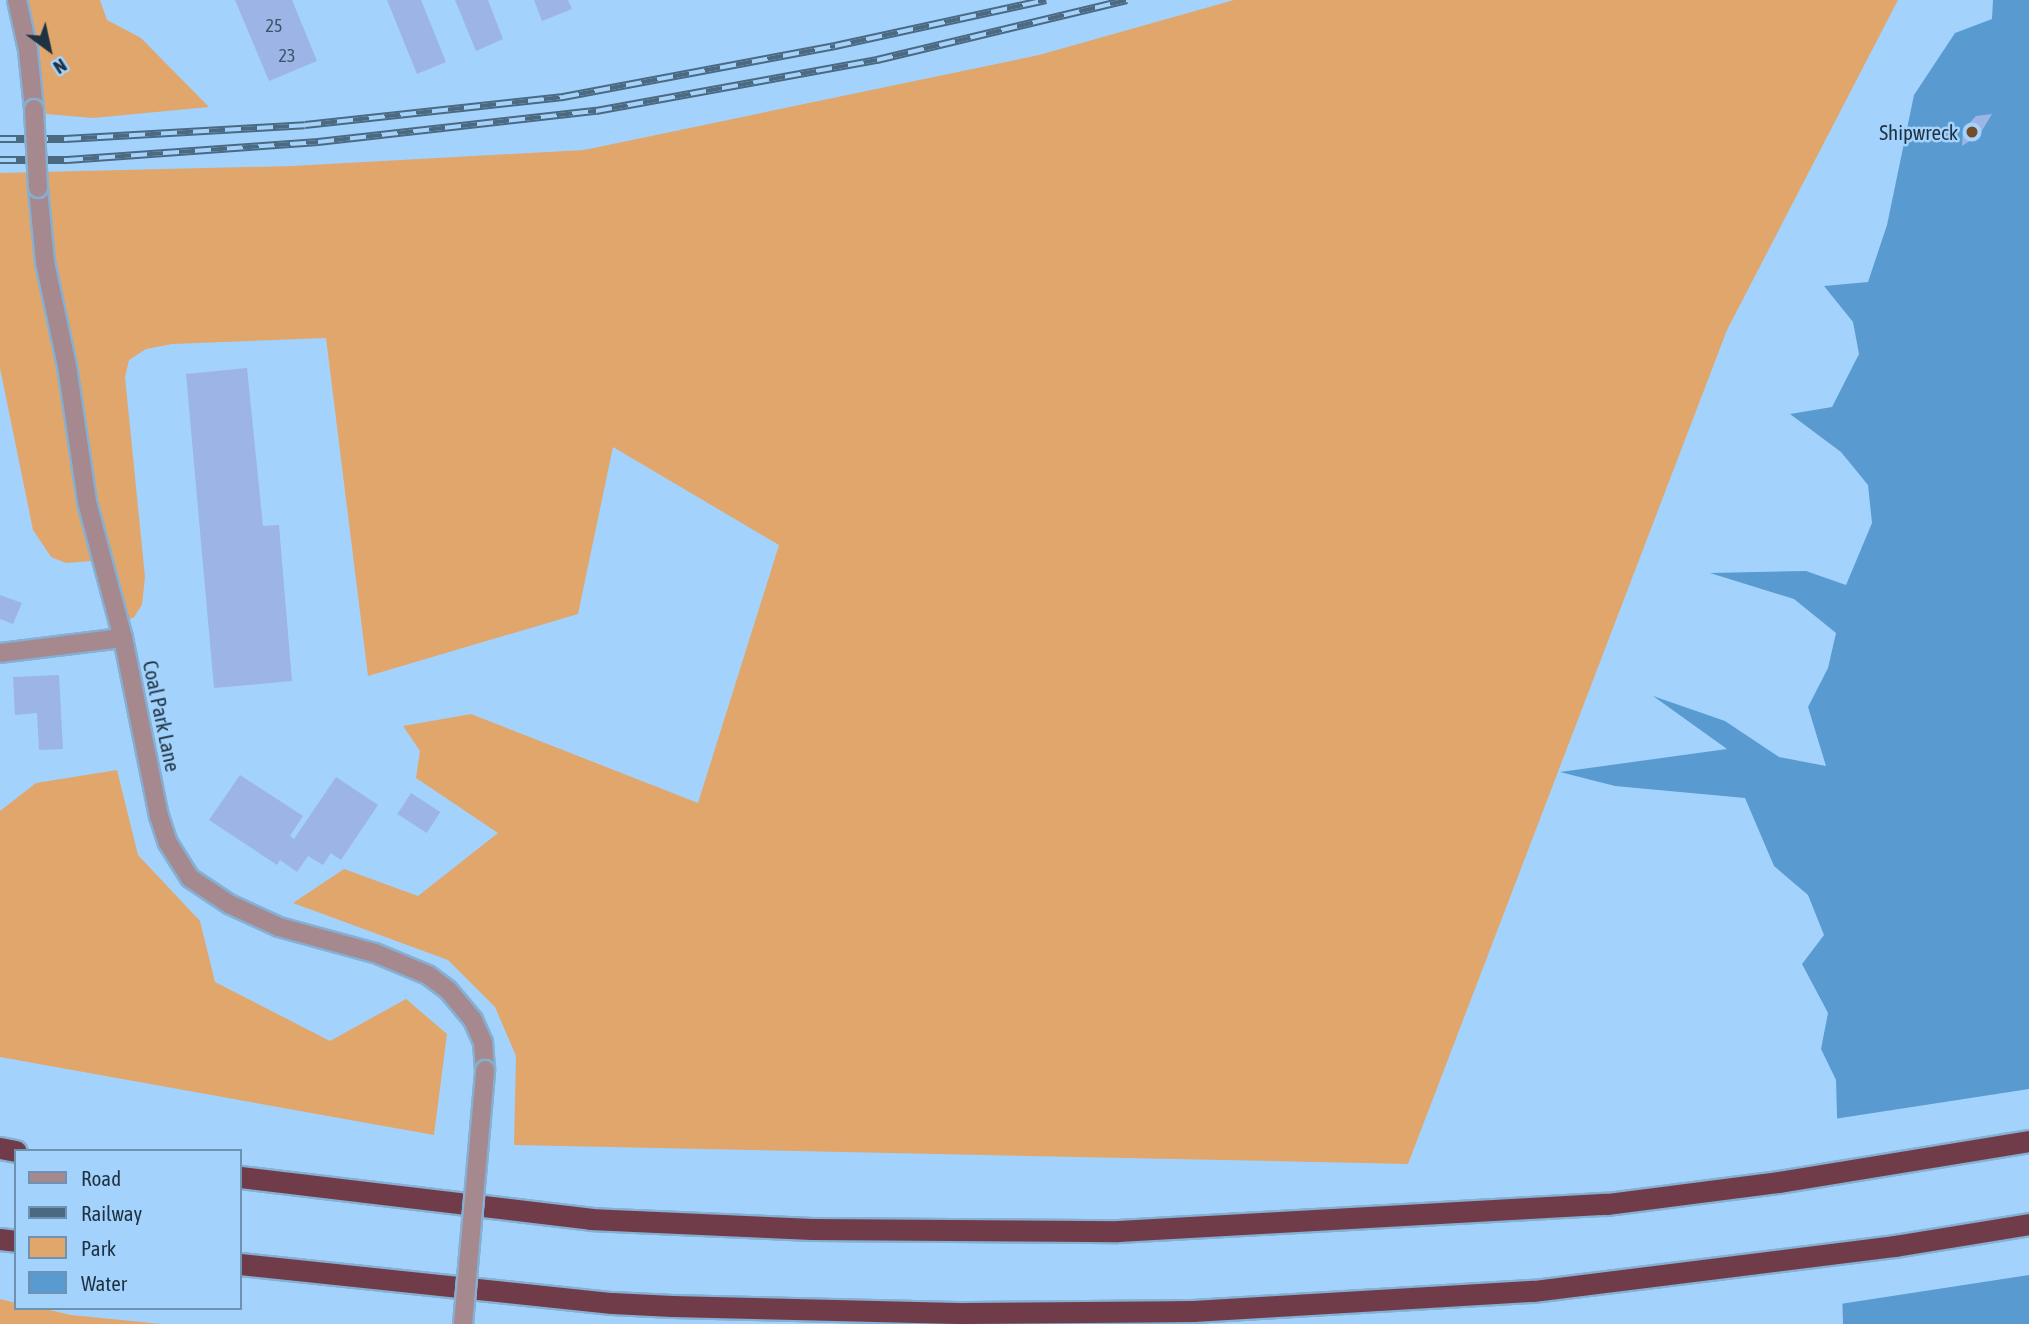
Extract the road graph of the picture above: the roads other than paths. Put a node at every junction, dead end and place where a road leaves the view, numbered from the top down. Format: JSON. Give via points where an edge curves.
{"nodes":[{"id":1,"x":17,"y":0,"type":"edge"},
{"id":2,"x":122,"y":638,"type":"junction"},
{"id":3,"x":0,"y":653,"type":"edge"},
{"id":4,"x":2029,"y":1141,"type":"edge"},
{"id":5,"x":242,"y":1177,"type":"edge"},
{"id":6,"x":2029,"y":1224,"type":"edge"},
{"id":7,"x":242,"y":1264,"type":"edge"},
{"id":8,"x":463,"y":1324,"type":"edge"}],
"edges":[{"from":1,"to":2,"type":"street","name":"Coal Park Lane","bridge":true,"via":[[28,50],[45,262],[67,366],[78,452]]},
{"from":2,"to":3,"type":"street"},
{"from":2,"to":8,"type":"street","name":"Coal Park Lane","bridge":true,"via":[[159,816],[168,843],[190,878],[255,917],[375,953],[428,975],[448,990],[473,1020],[483,1042],[485,1070]]},
{"from":4,"to":5,"type":"highway","via":[[1689,1194],[1528,1211],[1118,1231],[701,1226],[590,1219]]},
{"from":6,"to":7,"type":"highway","via":[[1895,1246],[1533,1291],[1194,1311],[837,1312],[612,1303]]}]}
